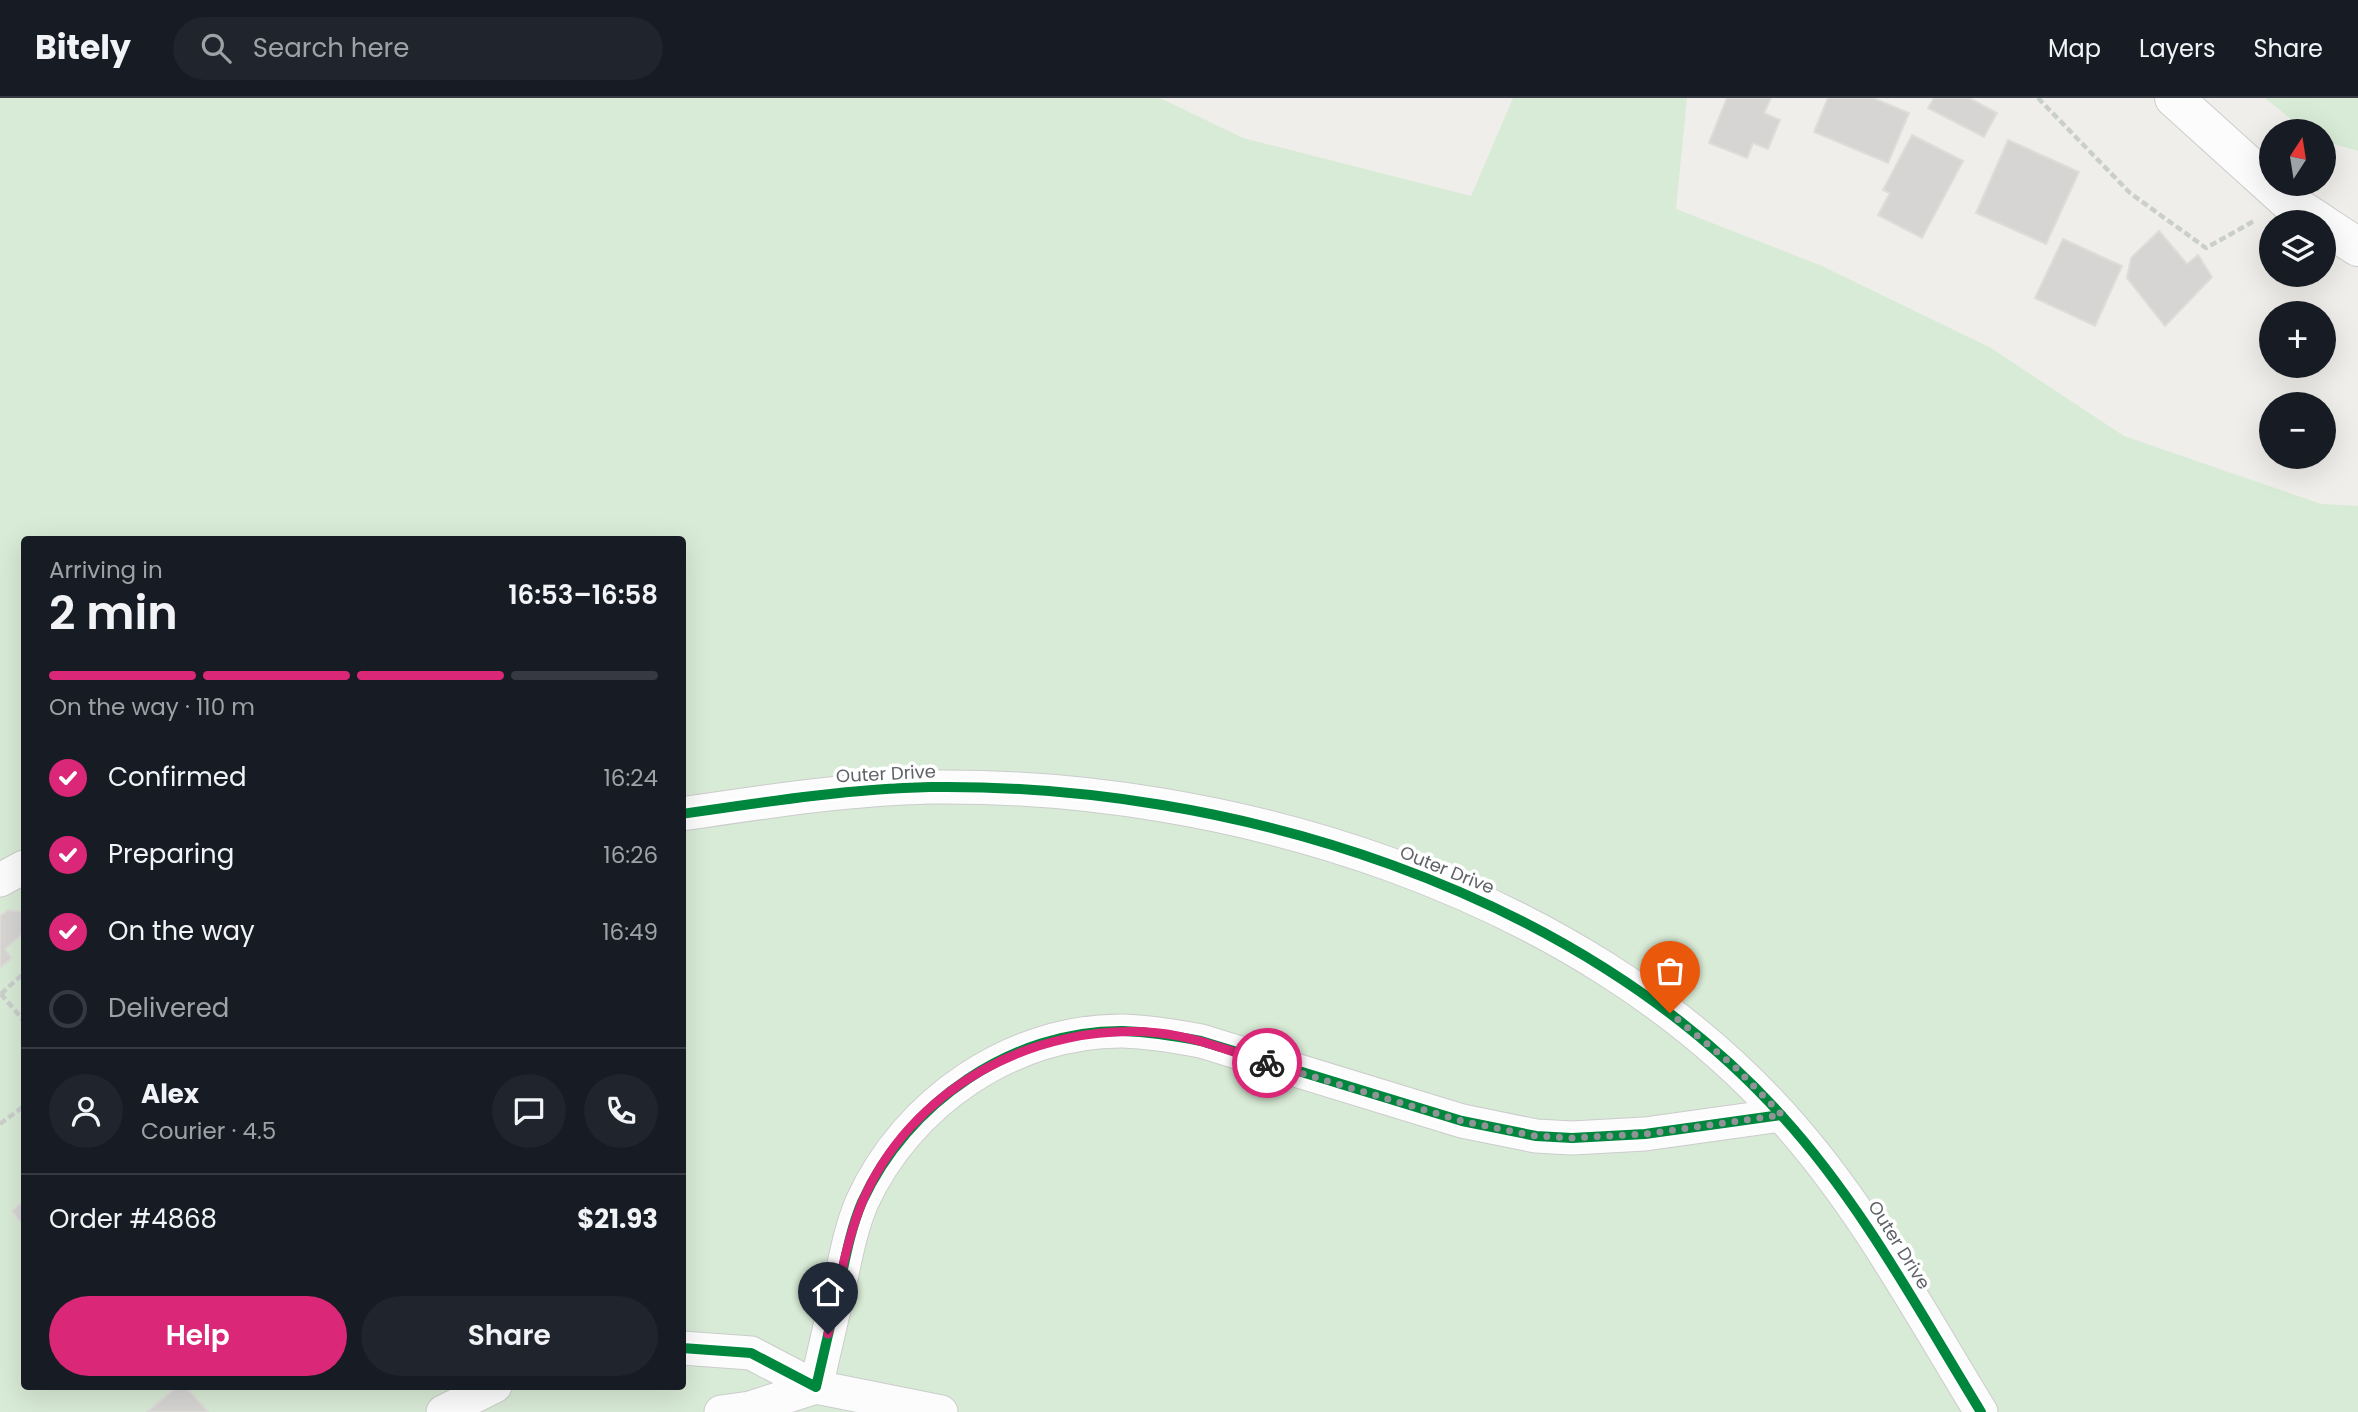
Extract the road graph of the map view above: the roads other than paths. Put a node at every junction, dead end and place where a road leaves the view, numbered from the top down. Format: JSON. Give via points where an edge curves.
{"nodes":[{"id":1,"x":2174,"y":98,"type":"edge"},
{"id":2,"x":2302,"y":210,"type":"edge"},
{"id":3,"x":2336,"y":232,"type":"edge"},
{"id":4,"x":2358,"y":247,"type":"edge"},
{"id":5,"x":686,"y":813,"type":"edge"},
{"id":6,"x":21,"y":869,"type":"edge"},
{"id":7,"x":0,"y":880,"type":"edge"},
{"id":8,"x":1782,"y":1115,"type":"junction"},
{"id":9,"x":686,"y":1348,"type":"edge"},
{"id":10,"x":816,"y":1387,"type":"junction"},
{"id":11,"x":487,"y":1390,"type":"edge"},
{"id":12,"x":443,"y":1412,"type":"edge"},
{"id":13,"x":721,"y":1412,"type":"edge"},
{"id":14,"x":941,"y":1412,"type":"edge"},
{"id":15,"x":1981,"y":1412,"type":"edge"}],
"edges":[{"from":1,"to":2,"type":"street"},
{"from":3,"to":4,"type":"street"},
{"from":5,"to":8,"type":"street","name":"Outer Drive","via":[[828,795],[998,788],[1142,802],[1297,836],[1460,892],[1589,957],[1685,1024]]},
{"from":6,"to":7,"type":"street"},
{"from":8,"to":10,"type":"street","via":[[1633,1135],[1536,1136],[1462,1121],[1201,1041],[1161,1033],[1120,1031],[1039,1044],[965,1079],[905,1134],[881,1167],[848,1241]]},
{"from":8,"to":15,"type":"street","name":"Outer Drive","via":[[1863,1218]]},
{"from":9,"to":10,"type":"street","via":[[751,1353]]},
{"from":10,"to":13,"type":"street","via":[[750,1408]]},
{"from":10,"to":14,"type":"street"},
{"from":11,"to":12,"type":"street"}]}
